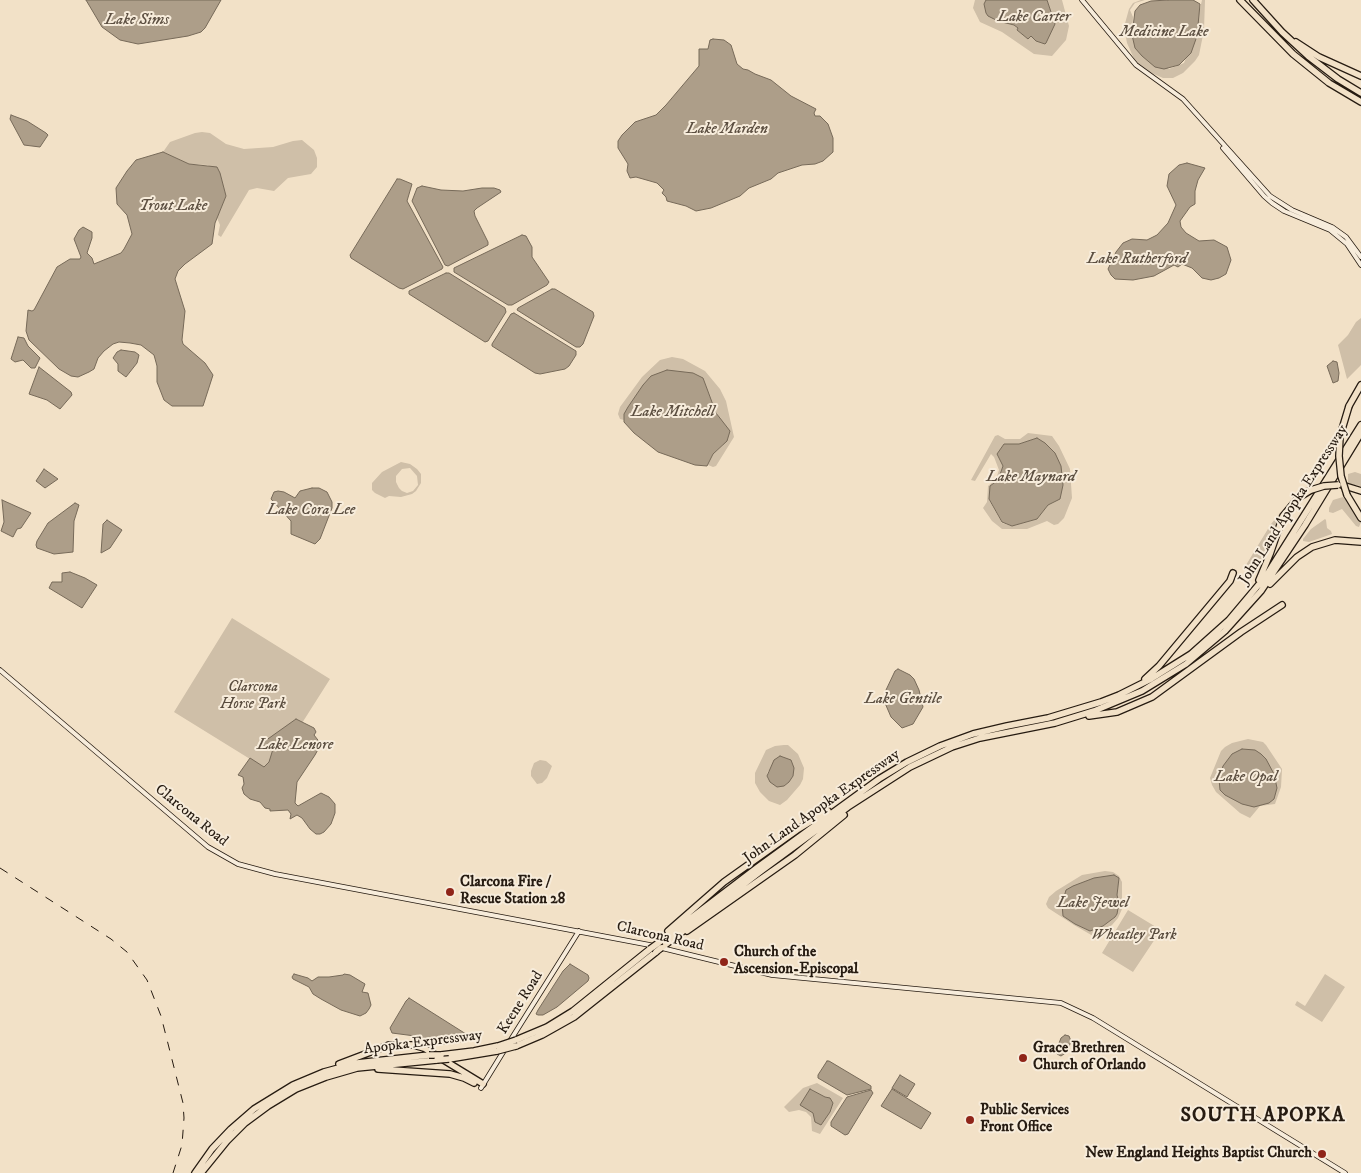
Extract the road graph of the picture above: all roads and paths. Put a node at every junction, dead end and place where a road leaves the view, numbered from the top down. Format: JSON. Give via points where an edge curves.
{"nodes":[{"id":1,"x":1082,"y":0,"type":"edge"},
{"id":2,"x":1240,"y":0,"type":"edge"},
{"id":3,"x":1253,"y":0,"type":"edge"},
{"id":4,"x":1269,"y":17,"type":"junction"},
{"id":5,"x":1361,"y":76,"type":"edge"},
{"id":6,"x":1361,"y":93,"type":"edge"},
{"id":7,"x":1361,"y":104,"type":"edge"},
{"id":8,"x":1207,"y":126,"type":"junction"},
{"id":9,"x":1361,"y":257,"type":"edge"},
{"id":10,"x":1361,"y":265,"type":"edge"},
{"id":11,"x":1361,"y":385,"type":"edge"},
{"id":12,"x":1361,"y":420,"type":"edge"},
{"id":13,"x":1361,"y":425,"type":"edge"},
{"id":14,"x":1361,"y":433,"type":"edge"},
{"id":15,"x":1361,"y":440,"type":"edge"},
{"id":16,"x":1346,"y":446,"type":"junction"},
{"id":17,"x":1361,"y":491,"type":"edge"},
{"id":18,"x":1361,"y":518,"type":"edge"},
{"id":19,"x":1305,"y":525,"type":"junction"},
{"id":20,"x":1361,"y":542,"type":"edge"},
{"id":21,"x":1233,"y":573,"type":"dead end"},
{"id":22,"x":1282,"y":606,"type":"dead end"},
{"id":23,"x":1248,"y":607,"type":"junction"},
{"id":24,"x":1238,"y":610,"type":"junction"},
{"id":25,"x":0,"y":670,"type":"edge"},
{"id":26,"x":1120,"y":695,"type":"junction"},
{"id":27,"x":1077,"y":717,"type":"junction"},
{"id":28,"x":908,"y":764,"type":"junction"},
{"id":29,"x":902,"y":768,"type":"junction"},
{"id":30,"x":579,"y":931,"type":"junction"},
{"id":31,"x":659,"y":946,"type":"junction"},
{"id":32,"x":498,"y":1048,"type":"junction"},
{"id":33,"x":439,"y":1057,"type":"junction"},
{"id":34,"x":336,"y":1074,"type":"junction"},
{"id":35,"x":303,"y":1080,"type":"junction"},
{"id":36,"x":482,"y":1086,"type":"junction"},
{"id":37,"x":284,"y":1093,"type":"junction"},
{"id":38,"x":274,"y":1099,"type":"junction"},
{"id":39,"x":195,"y":1173,"type":"edge"},
{"id":40,"x":202,"y":1173,"type":"edge"},
{"id":41,"x":1345,"y":1173,"type":"edge"}],
"edges":[{"from":1,"to":8,"type":"main road","via":[[1136,65],[1179,96]]},
{"from":2,"to":7,"type":"highway","via":[[1292,54]]},
{"from":3,"to":4,"type":"highway"},
{"from":4,"to":5,"type":"highway","via":[[1312,53]]},
{"from":4,"to":6,"type":"highway","via":[[1308,56]]},
{"from":8,"to":9,"type":"main road","via":[[1270,196],[1292,210],[1332,227],[1346,237]]},
{"from":8,"to":10,"type":"main road","via":[[1264,196],[1284,211],[1330,230],[1347,244]]},
{"from":11,"to":18,"type":"highway","bridge":true,"via":[[1349,406],[1340,436],[1339,456],[1341,476]]},
{"from":12,"to":16,"type":"highway"},
{"from":13,"to":16,"type":"highway","name":"John Land Apopka Expressway"},
{"from":14,"to":19,"type":"highway","name":"John Land Apopka Expressway"},
{"from":15,"to":19,"type":"highway"},
{"from":16,"to":24,"type":"highway","name":"John Land Apopka Expressway","via":[[1274,564]]},
{"from":17,"to":24,"type":"highway","bridge":true,"via":[[1338,485],[1324,486],[1298,498],[1282,516],[1260,578]]},
{"from":19,"to":23,"type":"highway","name":"John Land Apopka Expressway"},
{"from":20,"to":23,"type":"highway","via":[[1335,540],[1304,551]]},
{"from":21,"to":26,"type":"highway","via":[[1230,581],[1159,666]]},
{"from":22,"to":27,"type":"highway","via":[[1152,697],[1117,712]]},
{"from":23,"to":27,"type":"highway","name":"John Land Apopka Expressway","via":[[1215,641],[1172,673],[1124,699]]},
{"from":24,"to":26,"type":"highway","name":"John Land Apopka Expressway","via":[[1191,654]]},
{"from":25,"to":30,"type":"main road","name":"Clarcona Road","via":[[208,847],[238,864]]},
{"from":26,"to":28,"type":"highway","name":"John Land Apopka Expressway","via":[[1086,708],[973,734],[940,746]]},
{"from":27,"to":28,"type":"highway","name":"John Land Apopka Expressway","via":[[980,738]]},
{"from":28,"to":29,"type":"highway","name":"John Land Apopka Expressway"},
{"from":29,"to":31,"type":"highway","name":"John Land Apopka Expressway"},
{"from":29,"to":31,"type":"highway","name":"John Land Apopka Expressway","via":[[854,797],[723,892]]},
{"from":30,"to":36,"type":"main road","name":"Keene Road"},
{"from":30,"to":41,"type":"main road","name":"Clarcona Road","via":[[675,950],[772,975],[1061,1003],[1094,1018]]},
{"from":31,"to":32,"type":"highway","name":"Apopka Expressway","bridge":true,"via":[[574,1017],[542,1035]]},
{"from":32,"to":33,"type":"highway","name":"Apopka Expressway"},
{"from":32,"to":33,"type":"highway","name":"Apopka Expressway","bridge":true,"via":[[448,1059]]},
{"from":33,"to":34,"type":"highway","name":"Apopka Expressway"},
{"from":33,"to":35,"type":"highway","name":"Apopka Expressway","bridge":true,"via":[[429,1055],[357,1063]]},
{"from":34,"to":36,"type":"highway","via":[[395,1069],[458,1076]]},
{"from":34,"to":37,"type":"highway","name":"Apopka Expressway"},
{"from":35,"to":36,"type":"highway","via":[[370,1051],[399,1044],[424,1048]]},
{"from":35,"to":37,"type":"highway","name":"Apopka Expressway"},
{"from":37,"to":38,"type":"highway","name":"Apopka Expressway"},
{"from":38,"to":39,"type":"highway","name":"Apopka Expressway","via":[[254,1109],[231,1128]]},
{"from":38,"to":40,"type":"highway","name":"Apopka Expressway","via":[[236,1131]]}]}
